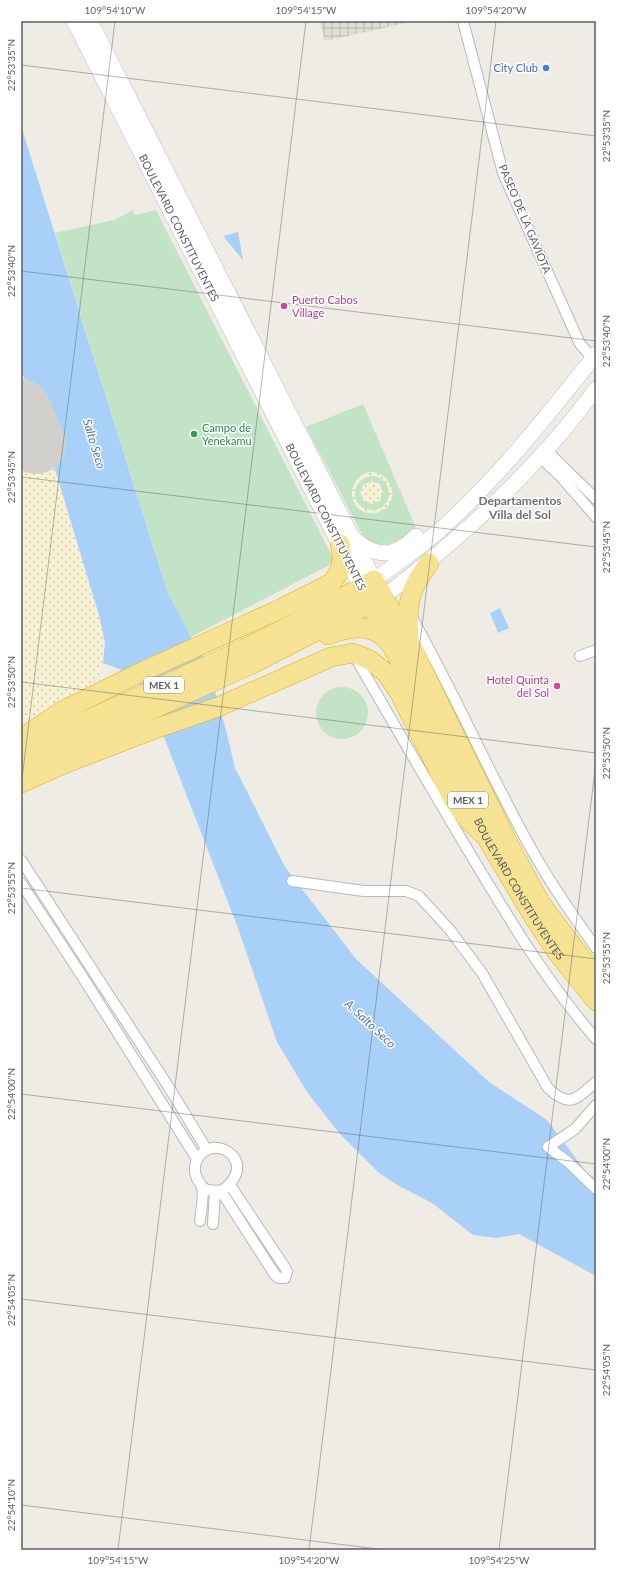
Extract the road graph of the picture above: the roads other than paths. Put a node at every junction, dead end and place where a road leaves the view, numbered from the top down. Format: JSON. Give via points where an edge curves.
{"nodes":[{"id":1,"x":74,"y":21,"type":"edge"},
{"id":2,"x":90,"y":21,"type":"edge"},
{"id":3,"x":463,"y":21,"type":"edge"},
{"id":4,"x":595,"y":358,"type":"edge"},
{"id":5,"x":596,"y":389,"type":"edge"},
{"id":6,"x":528,"y":438,"type":"junction"},
{"id":7,"x":543,"y":454,"type":"junction"},
{"id":8,"x":596,"y":499,"type":"edge"},
{"id":9,"x":596,"y":517,"type":"edge"},
{"id":10,"x":347,"y":541,"type":"junction"},
{"id":11,"x":428,"y":563,"type":"junction"},
{"id":12,"x":368,"y":583,"type":"junction"},
{"id":13,"x":330,"y":584,"type":"junction"},
{"id":14,"x":377,"y":600,"type":"junction"},
{"id":15,"x":408,"y":612,"type":"junction"},
{"id":16,"x":267,"y":637,"type":"junction"},
{"id":17,"x":401,"y":645,"type":"junction"},
{"id":18,"x":596,"y":650,"type":"edge"},
{"id":19,"x":353,"y":653,"type":"junction"},
{"id":20,"x":580,"y":656,"type":"dead end"},
{"id":21,"x":253,"y":657,"type":"junction"},
{"id":22,"x":84,"y":727,"type":"junction"},
{"id":23,"x":23,"y":741,"type":"edge"},
{"id":24,"x":40,"y":759,"type":"junction"},
{"id":25,"x":21,"y":769,"type":"edge"},
{"id":26,"x":21,"y":776,"type":"edge"},
{"id":27,"x":21,"y":783,"type":"edge"},
{"id":28,"x":486,"y":837,"type":"junction"},
{"id":29,"x":21,"y":860,"type":"edge"},
{"id":30,"x":292,"y":881,"type":"dead end"},
{"id":31,"x":21,"y":883,"type":"edge"},
{"id":32,"x":596,"y":948,"type":"edge"},
{"id":33,"x":92,"y":967,"type":"junction"},
{"id":34,"x":80,"y":973,"type":"junction"},
{"id":35,"x":596,"y":976,"type":"edge"},
{"id":36,"x":596,"y":1001,"type":"edge"},
{"id":37,"x":596,"y":1039,"type":"edge"},
{"id":38,"x":596,"y":1082,"type":"edge"},
{"id":39,"x":174,"y":1095,"type":"junction"},
{"id":40,"x":162,"y":1104,"type":"junction"},
{"id":41,"x":596,"y":1105,"type":"edge"},
{"id":42,"x":207,"y":1150,"type":"junction"},
{"id":43,"x":197,"y":1159,"type":"junction"},
{"id":44,"x":230,"y":1185,"type":"junction"},
{"id":45,"x":202,"y":1187,"type":"junction"},
{"id":46,"x":596,"y":1189,"type":"edge"},
{"id":47,"x":218,"y":1191,"type":"junction"},
{"id":48,"x":200,"y":1221,"type":"dead end"},
{"id":49,"x":213,"y":1224,"type":"dead end"}],
"edges":[{"from":1,"to":10,"type":"street","name":"BOULEVARD CONSTITUYENTES"},
{"from":2,"to":10,"type":"street","name":"BOULEVARD CONSTITUYENTES"},
{"from":3,"to":4,"type":"street","name":"PASEO DE LA GAVIOTA","via":[[503,173],[580,344]]},
{"from":4,"to":6,"type":"street"},
{"from":5,"to":7,"type":"street"},
{"from":6,"to":10,"type":"street","via":[[463,498],[401,548],[392,552],[372,551]]},
{"from":6,"to":12,"type":"street","via":[[440,530]]},
{"from":7,"to":8,"type":"street"},
{"from":7,"to":9,"type":"street"},
{"from":7,"to":11,"type":"street","via":[[489,509]]},
{"from":10,"to":12,"type":"street","name":"BOULEVARD CONSTITUYENTES"},
{"from":10,"to":13,"type":"highway","via":[[340,573]]},
{"from":11,"to":14,"type":"street"},
{"from":11,"to":15,"type":"highway","via":[[414,587]]},
{"from":12,"to":14,"type":"highway","name":"BOULEVARD CONSTITUYENTES","number":"MEX 1"},
{"from":12,"to":16,"type":"highway","number":"MEX 1"},
{"from":13,"to":16,"type":"highway","via":[[292,621]]},
{"from":13,"to":23,"type":"highway","via":[[62,711]]},
{"from":14,"to":17,"type":"highway","name":"BOULEVARD CONSTITUYENTES","number":"MEX 1"},
{"from":14,"to":21,"type":"highway","number":"MEX 1"},
{"from":15,"to":17,"type":"highway"},
{"from":15,"to":32,"type":"street","via":[[434,656],[528,844]]},
{"from":16,"to":21,"type":"highway","number":"MEX 1"},
{"from":17,"to":21,"type":"highway","number":"MEX 1","via":[[387,640],[377,632],[353,628],[305,645]]},
{"from":17,"to":28,"type":"highway","name":"BOULEVARD CONSTITUYENTES","number":"MEX 1","via":[[426,711]]},
{"from":17,"to":35,"type":"highway","name":"BOULEVARD CONSTITUYENTES","number":"MEX 1","via":[[541,904]]},
{"from":18,"to":20,"type":"street"},
{"from":19,"to":27,"type":"highway","via":[[331,657],[204,713],[59,766]]},
{"from":19,"to":28,"type":"highway","via":[[370,660],[386,673],[399,692],[453,799],[467,819]]},
{"from":19,"to":37,"type":"street","via":[[516,930],[559,994]]},
{"from":21,"to":22,"type":"highway","number":"MEX 1"},
{"from":22,"to":23,"type":"highway"},
{"from":22,"to":24,"type":"highway","number":"MEX 1"},
{"from":24,"to":25,"type":"highway","number":"MEX 1"},
{"from":24,"to":26,"type":"highway"},
{"from":28,"to":36,"type":"highway","name":"BOULEVARD CONSTITUYENTES","number":"MEX 1","via":[[552,945]]},
{"from":29,"to":33,"type":"street"},
{"from":30,"to":38,"type":"street","via":[[368,891],[406,891],[419,896],[450,930],[482,973],[548,1088],[558,1098],[568,1101],[575,1099]]},
{"from":31,"to":34,"type":"street"},
{"from":33,"to":34,"type":"street"},
{"from":33,"to":39,"type":"street"},
{"from":34,"to":40,"type":"street"},
{"from":39,"to":40,"type":"street"},
{"from":39,"to":42,"type":"street"},
{"from":40,"to":43,"type":"street"},
{"from":41,"to":46,"type":"street","via":[[575,1129],[548,1147],[564,1158]]},
{"from":42,"to":43,"type":"street"},
{"from":42,"to":44,"type":"street","via":[[221,1148],[236,1161],[236,1176]]},
{"from":43,"to":45,"type":"street","via":[[194,1172]]},
{"from":44,"to":47,"type":"street"},
{"from":44,"to":47,"type":"street","via":[[285,1268],[285,1278],[275,1275]]},
{"from":45,"to":47,"type":"street"},
{"from":45,"to":48,"type":"street"},
{"from":47,"to":49,"type":"street"}]}
